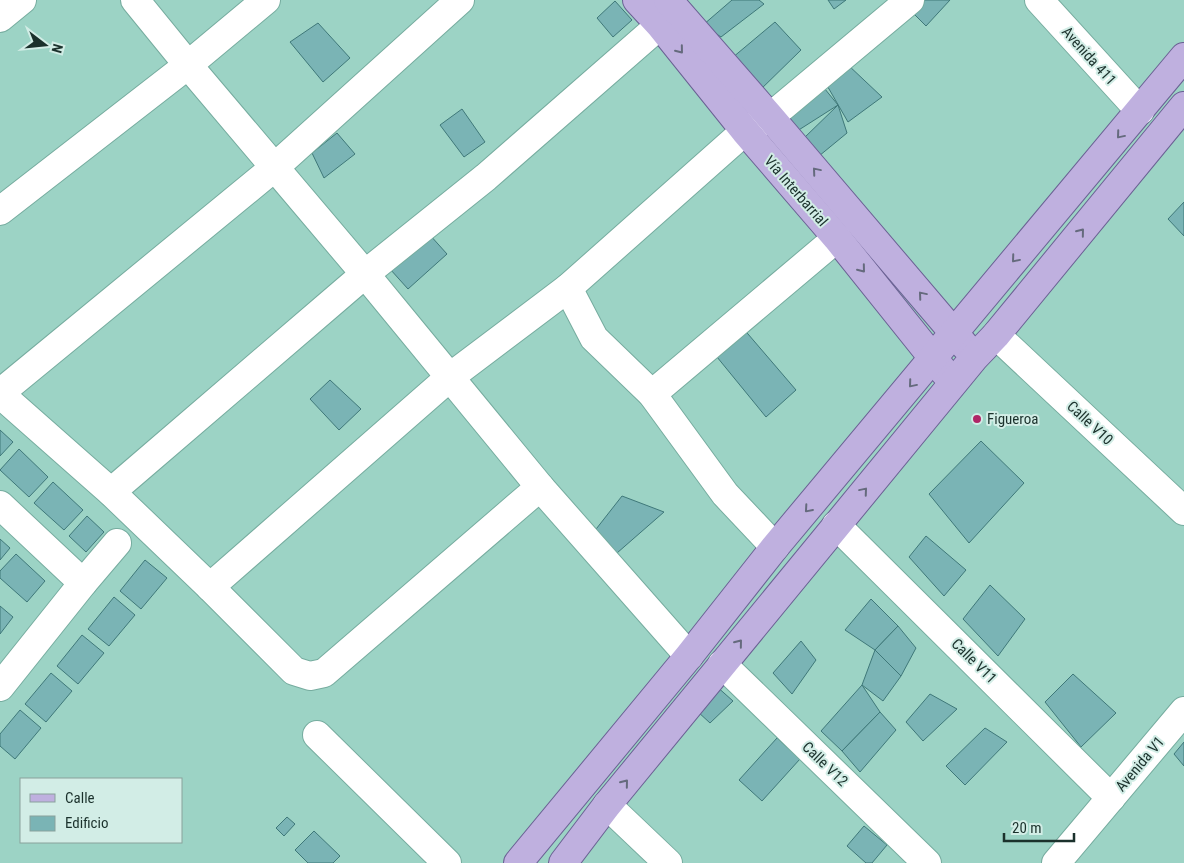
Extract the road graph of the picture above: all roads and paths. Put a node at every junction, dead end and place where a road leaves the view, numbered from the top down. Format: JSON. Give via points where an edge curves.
{"nodes":[{"id":1,"x":22,"y":0,"type":"edge"},
{"id":2,"x":135,"y":0,"type":"edge"},
{"id":3,"x":266,"y":0,"type":"edge"},
{"id":4,"x":460,"y":0,"type":"edge"},
{"id":5,"x":637,"y":0,"type":"edge"},
{"id":6,"x":910,"y":0,"type":"edge"},
{"id":7,"x":1039,"y":0,"type":"edge"},
{"id":8,"x":664,"y":12,"type":"edge"},
{"id":9,"x":0,"y":18,"type":"edge"},
{"id":10,"x":1184,"y":57,"type":"edge"},
{"id":11,"x":188,"y":65,"type":"junction"},
{"id":12,"x":1184,"y":106,"type":"edge"},
{"id":13,"x":1140,"y":111,"type":"junction"},
{"id":14,"x":770,"y":117,"type":"junction"},
{"id":15,"x":745,"y":131,"type":"junction"},
{"id":16,"x":275,"y":167,"type":"junction"},
{"id":17,"x":0,"y":210,"type":"edge"},
{"id":18,"x":838,"y":238,"type":"junction"},
{"id":19,"x":365,"y":274,"type":"junction"},
{"id":20,"x":568,"y":288,"type":"junction"},
{"id":21,"x":953,"y":332,"type":"junction"},
{"id":22,"x":996,"y":335,"type":"junction"},
{"id":23,"x":933,"y":358,"type":"junction"},
{"id":24,"x":974,"y":358,"type":"junction"},
{"id":25,"x":450,"y":377,"type":"junction"},
{"id":26,"x":954,"y":383,"type":"junction"},
{"id":27,"x":0,"y":394,"type":"edge"},
{"id":28,"x":652,"y":394,"type":"junction"},
{"id":29,"x":540,"y":487,"type":"junction"},
{"id":30,"x":110,"y":492,"type":"junction"},
{"id":31,"x":0,"y":505,"type":"edge"},
{"id":32,"x":1184,"y":511,"type":"edge"},
{"id":33,"x":836,"y":525,"type":"junction"},
{"id":34,"x":118,"y":543,"type":"dead end"},
{"id":35,"x":775,"y":547,"type":"junction"},
{"id":36,"x":83,"y":583,"type":"junction"},
{"id":37,"x":210,"y":587,"type":"junction"},
{"id":38,"x":689,"y":656,"type":"junction"},
{"id":39,"x":722,"y":664,"type":"junction"},
{"id":40,"x":2,"y":680,"type":"edge"},
{"id":41,"x":1184,"y":710,"type":"edge"},
{"id":42,"x":317,"y":735,"type":"dead end"},
{"id":43,"x":1111,"y":798,"type":"junction"},
{"id":44,"x":607,"y":804,"type":"junction"},
{"id":45,"x":447,"y":863,"type":"edge"},
{"id":46,"x":518,"y":863,"type":"edge"},
{"id":47,"x":563,"y":863,"type":"edge"},
{"id":48,"x":668,"y":863,"type":"edge"},
{"id":49,"x":927,"y":863,"type":"edge"},
{"id":50,"x":1056,"y":863,"type":"edge"}],
"edges":[{"from":1,"to":9,"type":"street"},
{"from":2,"to":11,"type":"street"},
{"from":3,"to":11,"type":"street"},
{"from":4,"to":16,"type":"street"},
{"from":5,"to":8,"type":"main road","name":"Vía Interbarrial"},
{"from":6,"to":14,"type":"street"},
{"from":7,"to":13,"type":"street","name":"Avenida 411"},
{"from":8,"to":14,"type":"main road","name":"Vía Interbarrial"},
{"from":8,"to":15,"type":"main road","name":"Vía Interbarrial","one_way":true},
{"from":8,"to":19,"type":"street","via":[[486,177]]},
{"from":10,"to":13,"type":"main road"},
{"from":11,"to":16,"type":"street"},
{"from":11,"to":17,"type":"street"},
{"from":22,"to":12,"type":"main road","one_way":true},
{"from":13,"to":21,"type":"main road","one_way":true},
{"from":14,"to":15,"type":"street"},
{"from":21,"to":14,"type":"main road","name":"Vía Interbarrial","one_way":true},
{"from":15,"to":18,"type":"main road","name":"Vía Interbarrial"},
{"from":15,"to":20,"type":"street"},
{"from":16,"to":19,"type":"street"},
{"from":16,"to":27,"type":"street"},
{"from":18,"to":23,"type":"main road","name":"Vía Interbarrial","one_way":true},
{"from":18,"to":28,"type":"street"},
{"from":19,"to":25,"type":"street"},
{"from":19,"to":30,"type":"street"},
{"from":20,"to":25,"type":"street"},
{"from":20,"to":28,"type":"street","via":[[594,338]]},
{"from":21,"to":23,"type":"main road"},
{"from":21,"to":24,"type":"main road","name":"Vía Interbarrial"},
{"from":22,"to":24,"type":"main road"},
{"from":22,"to":32,"type":"street","name":"Calle V10"},
{"from":23,"to":26,"type":"main road","name":"Vía Interbarrial"},
{"from":23,"to":35,"type":"main road","one_way":true},
{"from":24,"to":26,"type":"main road"},
{"from":25,"to":29,"type":"street"},
{"from":25,"to":37,"type":"street"},
{"from":33,"to":26,"type":"main road","one_way":true},
{"from":27,"to":30,"type":"street"},
{"from":28,"to":35,"type":"street","via":[[725,494]]},
{"from":29,"to":37,"type":"street","via":[[324,674],[310,676],[294,671]]},
{"from":29,"to":38,"type":"street"},
{"from":30,"to":37,"type":"street"},
{"from":31,"to":36,"type":"street"},
{"from":39,"to":33,"type":"main road","one_way":true},
{"from":33,"to":43,"type":"street","name":"Calle V11"},
{"from":34,"to":36,"type":"street"},
{"from":35,"to":38,"type":"main road"},
{"from":36,"to":40,"type":"street"},
{"from":38,"to":46,"type":"main road"},
{"from":44,"to":39,"type":"main road","one_way":true},
{"from":39,"to":49,"type":"street","name":"Calle V12"},
{"from":41,"to":43,"type":"street","name":"Avenida V1"},
{"from":42,"to":45,"type":"street"},
{"from":43,"to":50,"type":"street","name":"Avenida V1"},
{"from":44,"to":47,"type":"main road"},
{"from":44,"to":48,"type":"street"}]}
